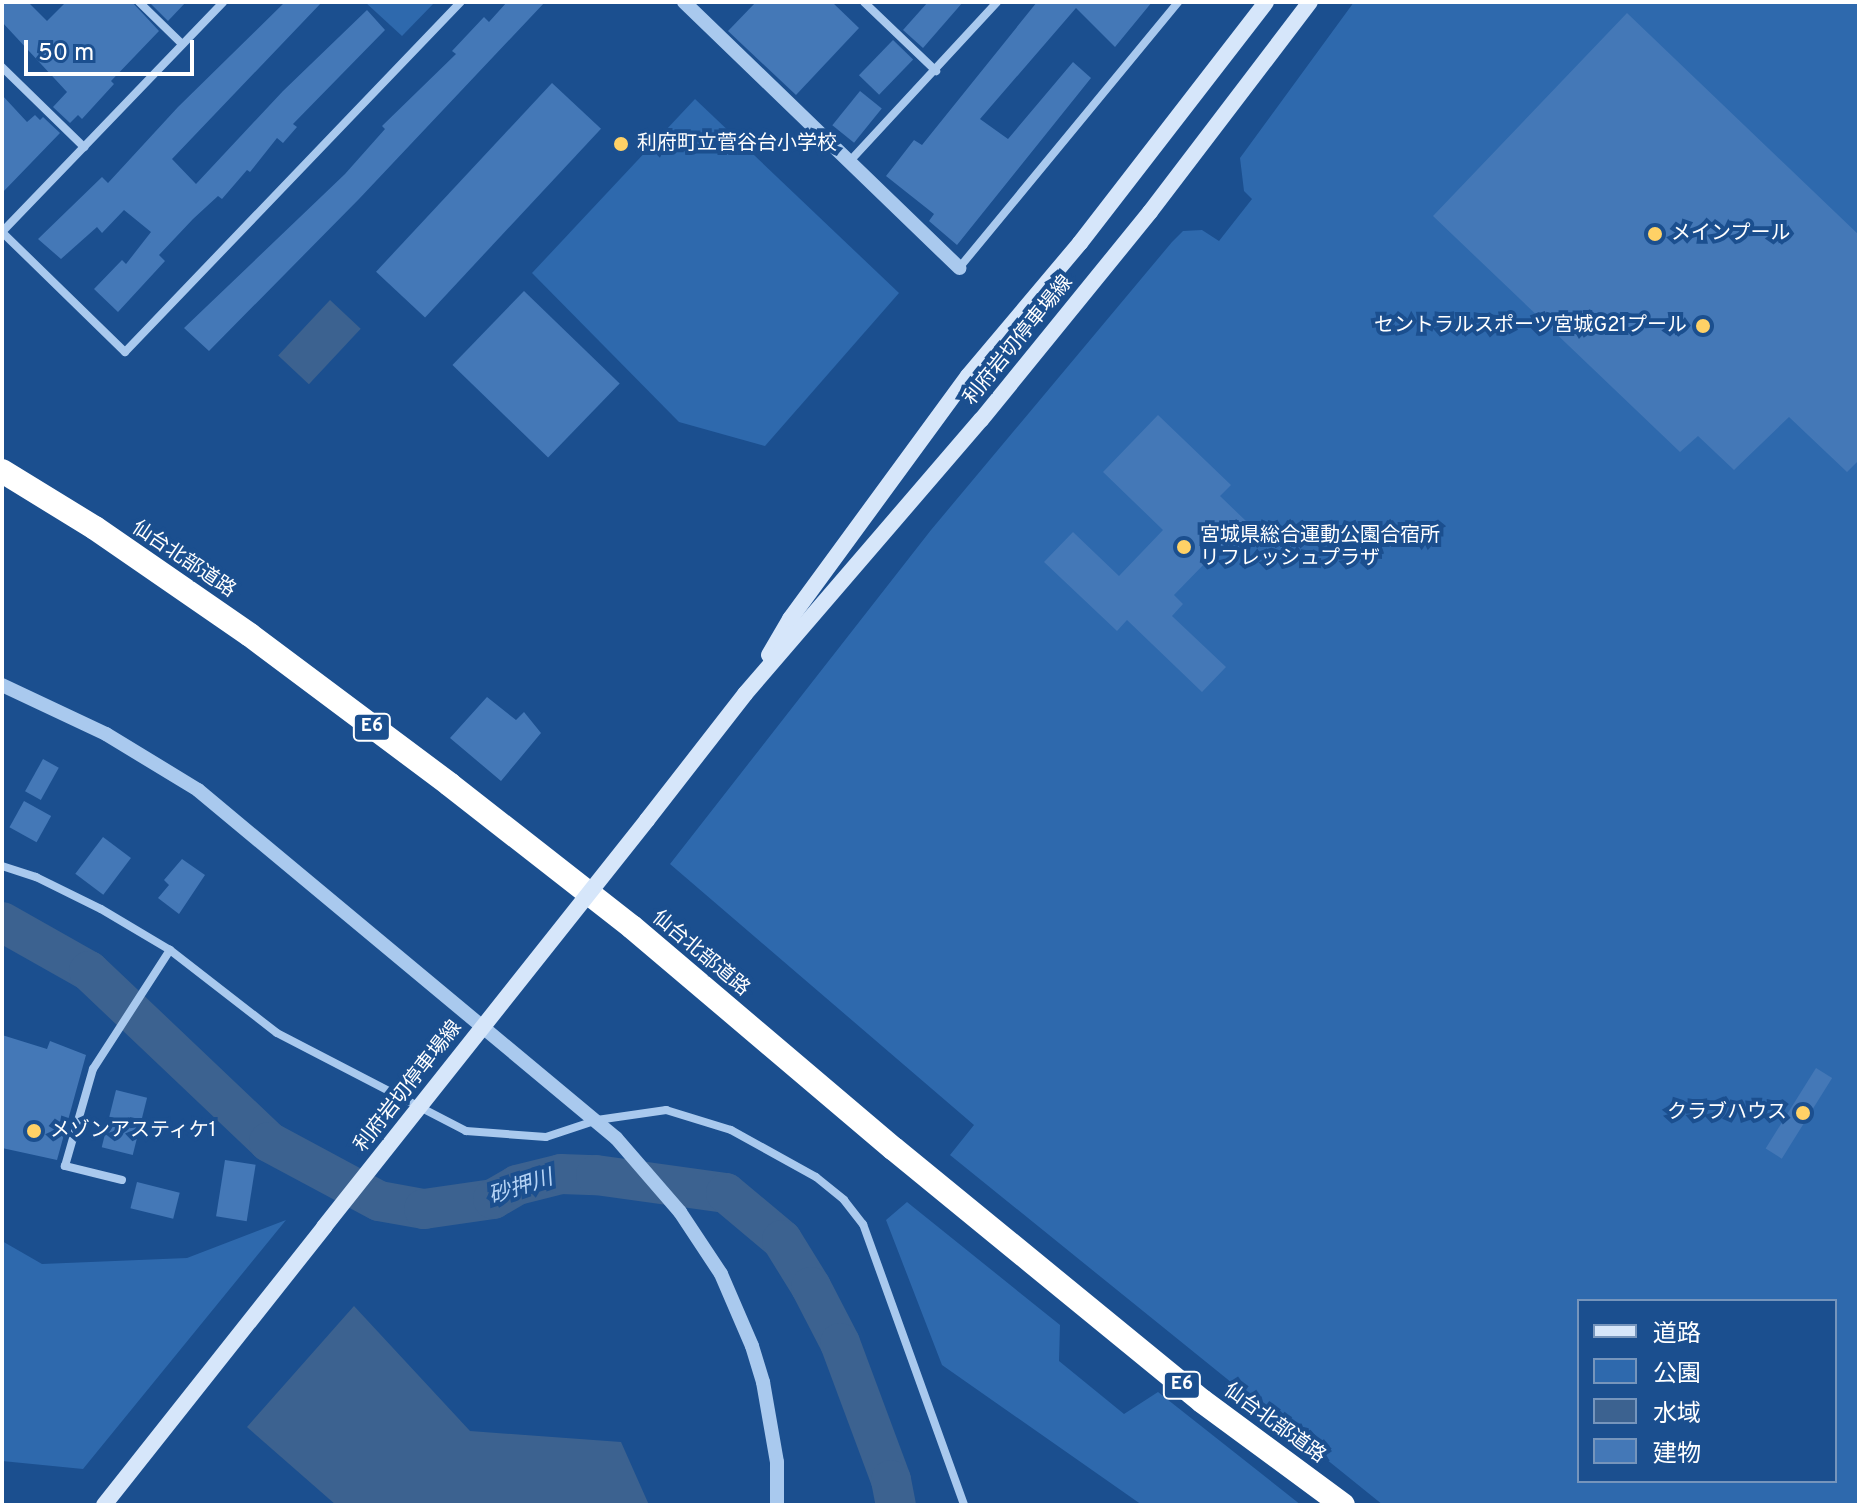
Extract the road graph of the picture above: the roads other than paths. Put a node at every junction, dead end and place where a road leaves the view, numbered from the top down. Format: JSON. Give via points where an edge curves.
{"nodes":[{"id":1,"x":139,"y":2,"type":"edge"},
{"id":2,"x":223,"y":2,"type":"edge"},
{"id":3,"x":461,"y":2,"type":"edge"},
{"id":4,"x":684,"y":2,"type":"edge"},
{"id":5,"x":864,"y":2,"type":"edge"},
{"id":6,"x":997,"y":2,"type":"edge"},
{"id":7,"x":1178,"y":2,"type":"edge"},
{"id":8,"x":1266,"y":2,"type":"edge"},
{"id":9,"x":1310,"y":2,"type":"edge"},
{"id":10,"x":182,"y":44,"type":"junction"},
{"id":11,"x":2,"y":67,"type":"edge"},
{"id":12,"x":936,"y":71,"type":"junction"},
{"id":13,"x":84,"y":147,"type":"junction"},
{"id":14,"x":849,"y":162,"type":"junction"},
{"id":15,"x":2,"y":232,"type":"edge"},
{"id":16,"x":959,"y":268,"type":"joint"},
{"id":17,"x":2,"y":471,"type":"edge"},
{"id":18,"x":2,"y":685,"type":"edge"},
{"id":19,"x":745,"y":694,"type":"junction"},
{"id":20,"x":2,"y":866,"type":"edge"},
{"id":21,"x":170,"y":950,"type":"junction"},
{"id":22,"x":597,"y":1120,"type":"junction"},
{"id":23,"x":122,"y":1180,"type":"dead end"},
{"id":24,"x":104,"y":1505,"type":"edge"},
{"id":25,"x":777,"y":1505,"type":"edge"},
{"id":26,"x":964,"y":1505,"type":"edge"},
{"id":27,"x":1343,"y":1505,"type":"edge"}],
"edges":[{"from":1,"to":10,"type":"street"},
{"from":2,"to":10,"type":"street"},
{"from":3,"to":15,"type":"street","via":[[125,352]]},
{"from":4,"to":14,"type":"street"},
{"from":5,"to":12,"type":"street"},
{"from":6,"to":12,"type":"street"},
{"from":7,"to":16,"type":"street"},
{"from":8,"to":19,"type":"main road","name":"利府岩切停車場線","via":[[1080,243],[968,376],[790,619]]},
{"from":9,"to":19,"type":"main road","name":"利府岩切停車場線","via":[[981,420]]},
{"from":10,"to":13,"type":"street"},
{"from":11,"to":13,"type":"street"},
{"from":12,"to":14,"type":"street"},
{"from":13,"to":15,"type":"street"},
{"from":14,"to":16,"type":"street"},
{"from":17,"to":27,"type":"highway","name":"仙台北部道路","number":"E6","via":[[250,635],[620,917],[1202,1401]]},
{"from":18,"to":22,"type":"street","via":[[106,734],[198,790]]},
{"from":19,"to":24,"type":"main road","name":"利府岩切停車場線","bridge":true},
{"from":20,"to":21,"type":"street","via":[[101,909]]},
{"from":21,"to":22,"type":"street","via":[[277,1033],[466,1131],[546,1137]]},
{"from":21,"to":23,"type":"street","via":[[93,1069],[65,1166]]},
{"from":22,"to":25,"type":"street","via":[[680,1212],[721,1274],[752,1346],[771,1420]]},
{"from":22,"to":26,"type":"street","via":[[666,1110],[731,1130],[816,1177],[844,1200],[863,1224]]}]}
